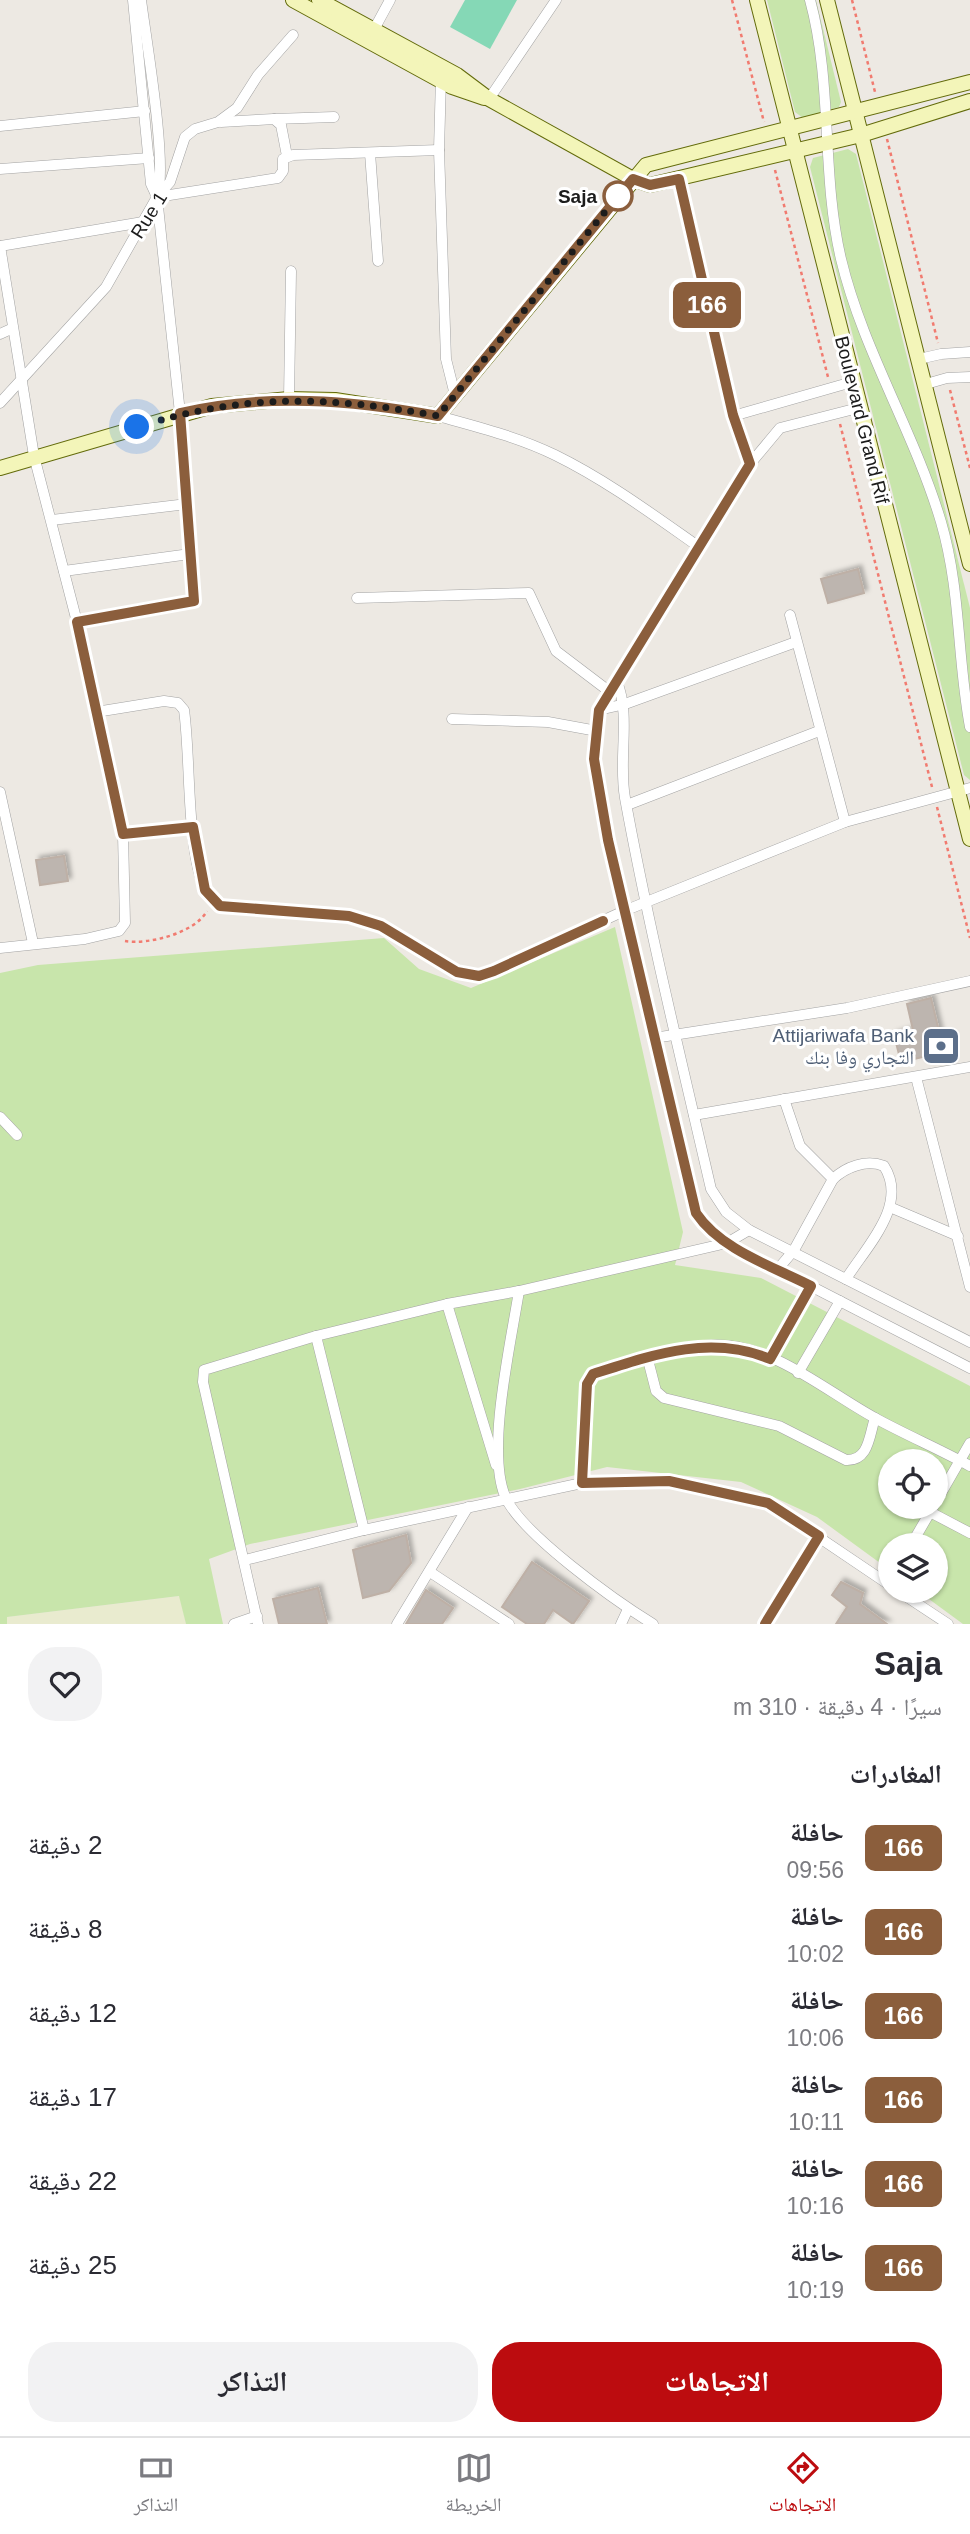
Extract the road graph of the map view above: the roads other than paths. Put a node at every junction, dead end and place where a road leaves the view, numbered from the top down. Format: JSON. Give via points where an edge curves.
{"nodes":[{"id":1,"x":133,"y":0,"type":"edge"},
{"id":2,"x":141,"y":0,"type":"edge"},
{"id":3,"x":293,"y":0,"type":"edge"},
{"id":4,"x":390,"y":0,"type":"edge"},
{"id":5,"x":556,"y":0,"type":"edge"},
{"id":6,"x":757,"y":0,"type":"edge"},
{"id":7,"x":810,"y":0,"type":"edge"},
{"id":8,"x":827,"y":0,"type":"edge"},
{"id":9,"x":320,"y":3,"type":"edge"},
{"id":10,"x":293,"y":35,"type":"dead end"},
{"id":11,"x":371,"y":35,"type":"junction"},
{"id":12,"x":441,"y":65,"type":"junction"},
{"id":13,"x":441,"y":81,"type":"junction"},
{"id":14,"x":970,"y":82,"type":"edge"},
{"id":15,"x":489,"y":99,"type":"junction"},
{"id":16,"x":970,"y":101,"type":"edge"},
{"id":17,"x":145,"y":110,"type":"junction"},
{"id":18,"x":855,"y":113,"type":"junction"},
{"id":19,"x":334,"y":117,"type":"dead end"},
{"id":20,"x":274,"y":119,"type":"junction"},
{"id":21,"x":826,"y":120,"type":"junction"},
{"id":22,"x":218,"y":122,"type":"junction"},
{"id":23,"x":0,"y":126,"type":"edge"},
{"id":24,"x":790,"y":129,"type":"junction"},
{"id":25,"x":861,"y":135,"type":"junction"},
{"id":26,"x":827,"y":144,"type":"junction"},
{"id":27,"x":439,"y":150,"type":"junction"},
{"id":28,"x":796,"y":152,"type":"junction"},
{"id":29,"x":370,"y":153,"type":"junction"},
{"id":30,"x":287,"y":156,"type":"junction"},
{"id":31,"x":149,"y":158,"type":"junction"},
{"id":32,"x":0,"y":169,"type":"edge"},
{"id":33,"x":633,"y":179,"type":"junction"},
{"id":34,"x":679,"y":179,"type":"junction"},
{"id":35,"x":157,"y":197,"type":"junction"},
{"id":36,"x":143,"y":222,"type":"junction"},
{"id":37,"x":0,"y":246,"type":"edge"},
{"id":38,"x":378,"y":261,"type":"dead end"},
{"id":39,"x":291,"y":271,"type":"dead end"},
{"id":40,"x":11,"y":329,"type":"junction"},
{"id":41,"x":0,"y":334,"type":"edge"},
{"id":42,"x":970,"y":352,"type":"edge"},
{"id":43,"x":919,"y":359,"type":"junction"},
{"id":44,"x":970,"y":377,"type":"edge"},
{"id":45,"x":23,"y":378,"type":"junction"},
{"id":46,"x":852,"y":382,"type":"junction"},
{"id":47,"x":926,"y":384,"type":"junction"},
{"id":48,"x":454,"y":395,"type":"junction"},
{"id":49,"x":289,"y":399,"type":"junction"},
{"id":50,"x":0,"y":403,"type":"edge"},
{"id":51,"x":858,"y":408,"type":"junction"},
{"id":52,"x":180,"y":413,"type":"junction"},
{"id":53,"x":733,"y":415,"type":"junction"},
{"id":54,"x":438,"y":416,"type":"junction"},
{"id":55,"x":34,"y":456,"type":"junction"},
{"id":56,"x":750,"y":464,"type":"junction"},
{"id":57,"x":0,"y":468,"type":"edge"},
{"id":58,"x":187,"y":505,"type":"junction"},
{"id":59,"x":52,"y":520,"type":"junction"},
{"id":60,"x":699,"y":547,"type":"junction"},
{"id":61,"x":190,"y":554,"type":"junction"},
{"id":62,"x":970,"y":564,"type":"edge"},
{"id":63,"x":64,"y":571,"type":"junction"},
{"id":64,"x":357,"y":598,"type":"dead end"},
{"id":65,"x":790,"y":615,"type":"dead end"},
{"id":66,"x":77,"y":622,"type":"junction"},
{"id":67,"x":796,"y":642,"type":"junction"},
{"id":68,"x":617,"y":682,"type":"junction"},
{"id":69,"x":610,"y":692,"type":"junction"},
{"id":70,"x":625,"y":704,"type":"junction"},
{"id":71,"x":599,"y":710,"type":"junction"},
{"id":72,"x":96,"y":712,"type":"junction"},
{"id":73,"x":452,"y":719,"type":"dead end"},
{"id":74,"x":970,"y":727,"type":"edge"},
{"id":75,"x":597,"y":731,"type":"junction"},
{"id":76,"x":819,"y":731,"type":"junction"},
{"id":77,"x":964,"y":790,"type":"edge"},
{"id":78,"x":0,"y":793,"type":"edge"},
{"id":79,"x":627,"y":805,"type":"junction"},
{"id":80,"x":845,"y":822,"type":"junction"},
{"id":81,"x":193,"y":827,"type":"junction"},
{"id":82,"x":123,"y":834,"type":"junction"},
{"id":83,"x":970,"y":839,"type":"edge"},
{"id":84,"x":645,"y":903,"type":"junction"},
{"id":85,"x":624,"y":911,"type":"junction"},
{"id":86,"x":33,"y":943,"type":"junction"},
{"id":87,"x":0,"y":948,"type":"edge"},
{"id":88,"x":970,"y":981,"type":"edge"},
{"id":89,"x":675,"y":1034,"type":"junction"},
{"id":90,"x":654,"y":1038,"type":"junction"},
{"id":91,"x":970,"y":1067,"type":"edge"},
{"id":92,"x":916,"y":1077,"type":"junction"},
{"id":93,"x":784,"y":1100,"type":"junction"},
{"id":94,"x":694,"y":1115,"type":"junction"},
{"id":95,"x":0,"y":1117,"type":"edge"},
{"id":96,"x":17,"y":1136,"type":"dead end"},
{"id":97,"x":833,"y":1180,"type":"junction"},
{"id":98,"x":892,"y":1208,"type":"junction"},
{"id":99,"x":749,"y":1230,"type":"junction"},
{"id":100,"x":958,"y":1237,"type":"junction"},
{"id":101,"x":727,"y":1243,"type":"junction"},
{"id":102,"x":794,"y":1250,"type":"junction"},
{"id":103,"x":778,"y":1269,"type":"junction"},
{"id":104,"x":846,"y":1279,"type":"junction"},
{"id":105,"x":811,"y":1286,"type":"junction"},
{"id":106,"x":970,"y":1287,"type":"edge"},
{"id":107,"x":519,"y":1291,"type":"junction"},
{"id":108,"x":840,"y":1301,"type":"junction"},
{"id":109,"x":447,"y":1304,"type":"junction"},
{"id":110,"x":316,"y":1336,"type":"junction"},
{"id":111,"x":970,"y":1342,"type":"edge"},
{"id":112,"x":647,"y":1356,"type":"junction"},
{"id":113,"x":770,"y":1359,"type":"junction"},
{"id":114,"x":970,"y":1368,"type":"edge"},
{"id":115,"x":798,"y":1373,"type":"junction"},
{"id":116,"x":875,"y":1418,"type":"junction"},
{"id":117,"x":970,"y":1443,"type":"edge"},
{"id":118,"x":960,"y":1460,"type":"junction"},
{"id":119,"x":970,"y":1466,"type":"edge"},
{"id":120,"x":498,"y":1473,"type":"junction"},
{"id":121,"x":948,"y":1481,"type":"edge"},
{"id":122,"x":582,"y":1483,"type":"junction"},
{"id":123,"x":505,"y":1498,"type":"junction"},
{"id":124,"x":468,"y":1507,"type":"junction"},
{"id":125,"x":948,"y":1519,"type":"edge"},
{"id":126,"x":364,"y":1530,"type":"junction"},
{"id":127,"x":970,"y":1533,"type":"edge"},
{"id":128,"x":819,"y":1536,"type":"junction"},
{"id":129,"x":245,"y":1560,"type":"junction"},
{"id":130,"x":429,"y":1572,"type":"junction"},
{"id":131,"x":878,"y":1576,"type":"edge"},
{"id":132,"x":916,"y":1603,"type":"edge"},
{"id":133,"x":628,"y":1609,"type":"junction"},
{"id":134,"x":257,"y":1620,"type":"edge"},
{"id":135,"x":234,"y":1624,"type":"edge"},
{"id":136,"x":397,"y":1624,"type":"edge"},
{"id":137,"x":509,"y":1624,"type":"edge"},
{"id":138,"x":621,"y":1624,"type":"edge"},
{"id":139,"x":653,"y":1624,"type":"edge"},
{"id":140,"x":765,"y":1624,"type":"edge"},
{"id":141,"x":948,"y":1624,"type":"edge"}],
"edges":[{"from":1,"to":17,"type":"street"},
{"from":2,"to":35,"type":"street","via":[[155,110]]},
{"from":3,"to":9,"type":"street"},
{"from":4,"to":11,"type":"street"},
{"from":5,"to":15,"type":"street"},
{"from":6,"to":24,"type":"street","name":"Boulevard Grand Rif"},
{"from":7,"to":21,"type":"street"},
{"from":8,"to":18,"type":"street"},
{"from":9,"to":11,"type":"street"},
{"from":10,"to":22,"type":"street","name":"Rue 1","via":[[237,108]]},
{"from":11,"to":12,"type":"street"},
{"from":11,"to":13,"type":"street"},
{"from":12,"to":13,"type":"street"},
{"from":12,"to":15,"type":"street"},
{"from":13,"to":15,"type":"street"},
{"from":13,"to":27,"type":"street"},
{"from":14,"to":18,"type":"street"},
{"from":15,"to":33,"type":"street"},
{"from":16,"to":25,"type":"street"},
{"from":17,"to":23,"type":"street"},
{"from":17,"to":31,"type":"street"},
{"from":18,"to":21,"type":"street"},
{"from":18,"to":25,"type":"street"},
{"from":19,"to":20,"type":"street"},
{"from":20,"to":22,"type":"street"},
{"from":20,"to":30,"type":"street","via":[[281,125]]},
{"from":21,"to":24,"type":"street"},
{"from":21,"to":26,"type":"street"},
{"from":22,"to":35,"type":"street","name":"Rue 1","via":[[185,137],[175,173]]},
{"from":24,"to":28,"type":"street","name":"Boulevard Grand Rif"},
{"from":24,"to":33,"type":"street","via":[[646,165]]},
{"from":25,"to":26,"type":"street"},
{"from":25,"to":43,"type":"street"},
{"from":26,"to":28,"type":"street"},
{"from":26,"to":74,"type":"street","via":[[840,257],[855,310],[941,523],[959,605]]},
{"from":27,"to":29,"type":"street"},
{"from":27,"to":48,"type":"street","via":[[446,359]]},
{"from":28,"to":34,"type":"street"},
{"from":28,"to":46,"type":"street","name":"Boulevard Grand Rif"},
{"from":29,"to":30,"type":"street"},
{"from":29,"to":38,"type":"street"},
{"from":30,"to":35,"type":"street","via":[[278,178]]},
{"from":31,"to":32,"type":"street"},
{"from":31,"to":35,"type":"street"},
{"from":33,"to":34,"type":"street","via":[[650,185]]},
{"from":33,"to":48,"type":"street"},
{"from":34,"to":53,"type":"street"},
{"from":35,"to":36,"type":"street","name":"Rue 1"},
{"from":35,"to":52,"type":"street"},
{"from":36,"to":37,"type":"street"},
{"from":36,"to":45,"type":"street","name":"Rue 1","via":[[106,287]]},
{"from":37,"to":40,"type":"street"},
{"from":39,"to":49,"type":"street"},
{"from":40,"to":41,"type":"street"},
{"from":40,"to":45,"type":"street"},
{"from":42,"to":43,"type":"street"},
{"from":43,"to":47,"type":"street"},
{"from":44,"to":47,"type":"street"},
{"from":45,"to":50,"type":"street","name":"Rue 1"},
{"from":45,"to":55,"type":"street"},
{"from":46,"to":51,"type":"street","name":"Boulevard Grand Rif"},
{"from":46,"to":53,"type":"street"},
{"from":47,"to":62,"type":"street"},
{"from":48,"to":54,"type":"street"},
{"from":49,"to":52,"type":"street"},
{"from":49,"to":54,"type":"street","via":[[335,400]]},
{"from":51,"to":56,"type":"street","via":[[780,428]]},
{"from":51,"to":77,"type":"street","name":"Boulevard Grand Rif"},
{"from":52,"to":55,"type":"street"},
{"from":52,"to":58,"type":"street"},
{"from":53,"to":56,"type":"street"},
{"from":54,"to":60,"type":"street","via":[[554,455],[613,487]]},
{"from":55,"to":57,"type":"street"},
{"from":55,"to":59,"type":"street"},
{"from":56,"to":60,"type":"street"},
{"from":58,"to":59,"type":"street"},
{"from":58,"to":61,"type":"street"},
{"from":59,"to":63,"type":"street"},
{"from":60,"to":68,"type":"street"},
{"from":61,"to":63,"type":"street"},
{"from":61,"to":66,"type":"street","via":[[194,601]]},
{"from":63,"to":66,"type":"street"},
{"from":64,"to":69,"type":"street","via":[[529,593],[556,651]]},
{"from":65,"to":67,"type":"street"},
{"from":66,"to":72,"type":"street"},
{"from":67,"to":70,"type":"street"},
{"from":67,"to":76,"type":"street"},
{"from":68,"to":69,"type":"street"},
{"from":68,"to":70,"type":"street"},
{"from":69,"to":71,"type":"street"},
{"from":70,"to":71,"type":"street"},
{"from":70,"to":79,"type":"street","via":[[621,775]]},
{"from":71,"to":75,"type":"street"},
{"from":72,"to":81,"type":"street","via":[[164,701],[178,703],[184,710]]},
{"from":72,"to":82,"type":"street"},
{"from":73,"to":75,"type":"street","via":[[548,722]]},
{"from":75,"to":85,"type":"street","via":[[598,788]]},
{"from":76,"to":79,"type":"street"},
{"from":76,"to":80,"type":"street"},
{"from":77,"to":80,"type":"street"},
{"from":77,"to":83,"type":"street","name":"Boulevard Grand Rif"},
{"from":78,"to":86,"type":"street"},
{"from":79,"to":84,"type":"street"},
{"from":80,"to":84,"type":"street"},
{"from":81,"to":82,"type":"street"},
{"from":81,"to":85,"type":"street","via":[[205,890],[220,906],[349,916],[381,926],[468,976],[494,971]]},
{"from":82,"to":86,"type":"street","via":[[125,923],[114,933]]},
{"from":84,"to":85,"type":"street"},
{"from":84,"to":89,"type":"street"},
{"from":85,"to":90,"type":"street"},
{"from":86,"to":87,"type":"street"},
{"from":88,"to":89,"type":"street","via":[[847,1008]]},
{"from":89,"to":90,"type":"street"},
{"from":89,"to":94,"type":"street"},
{"from":90,"to":101,"type":"street","via":[[696,1213]]},
{"from":91,"to":92,"type":"street"},
{"from":92,"to":93,"type":"street"},
{"from":92,"to":100,"type":"street"},
{"from":93,"to":94,"type":"street"},
{"from":93,"to":97,"type":"street","via":[[800,1146]]},
{"from":94,"to":99,"type":"street","via":[[711,1189],[726,1212]]},
{"from":95,"to":96,"type":"street"},
{"from":97,"to":98,"type":"street","via":[[853,1166],[884,1166],[891,1183]]},
{"from":97,"to":102,"type":"street"},
{"from":98,"to":100,"type":"street"},
{"from":98,"to":104,"type":"street"},
{"from":99,"to":101,"type":"street"},
{"from":99,"to":102,"type":"street"},
{"from":100,"to":106,"type":"street"},
{"from":101,"to":103,"type":"street"},
{"from":101,"to":107,"type":"street"},
{"from":102,"to":103,"type":"street"},
{"from":102,"to":104,"type":"street"},
{"from":103,"to":105,"type":"street"},
{"from":104,"to":111,"type":"street"},
{"from":105,"to":108,"type":"street"},
{"from":105,"to":113,"type":"street"},
{"from":107,"to":109,"type":"street"},
{"from":107,"to":120,"type":"street","via":[[503,1395]]},
{"from":108,"to":114,"type":"street"},
{"from":108,"to":115,"type":"street"},
{"from":109,"to":110,"type":"street"},
{"from":109,"to":120,"type":"street"},
{"from":110,"to":126,"type":"street"},
{"from":110,"to":129,"type":"street","via":[[204,1370],[203,1382]]},
{"from":112,"to":113,"type":"street","via":[[716,1345],[747,1349]]},
{"from":112,"to":116,"type":"street","via":[[656,1391],[664,1398],[779,1426],[846,1460],[854,1461],[864,1453]]},
{"from":112,"to":122,"type":"street","via":[[590,1378]]},
{"from":113,"to":115,"type":"street"},
{"from":115,"to":116,"type":"street"},
{"from":116,"to":118,"type":"street"},
{"from":117,"to":118,"type":"street"},
{"from":118,"to":119,"type":"street"},
{"from":118,"to":121,"type":"street"},
{"from":120,"to":123,"type":"street"},
{"from":122,"to":123,"type":"street"},
{"from":122,"to":128,"type":"street","via":[[669,1481],[768,1503]]},
{"from":123,"to":124,"type":"street"},
{"from":123,"to":133,"type":"street","via":[[533,1531]]},
{"from":124,"to":126,"type":"street"},
{"from":124,"to":130,"type":"street"},
{"from":125,"to":127,"type":"street"},
{"from":126,"to":129,"type":"street"},
{"from":128,"to":131,"type":"street"},
{"from":128,"to":140,"type":"lane"},
{"from":129,"to":134,"type":"street"},
{"from":130,"to":136,"type":"street"},
{"from":130,"to":137,"type":"street"},
{"from":132,"to":141,"type":"street"},
{"from":133,"to":138,"type":"street"},
{"from":133,"to":139,"type":"street"},
{"from":134,"to":135,"type":"street"}]}
